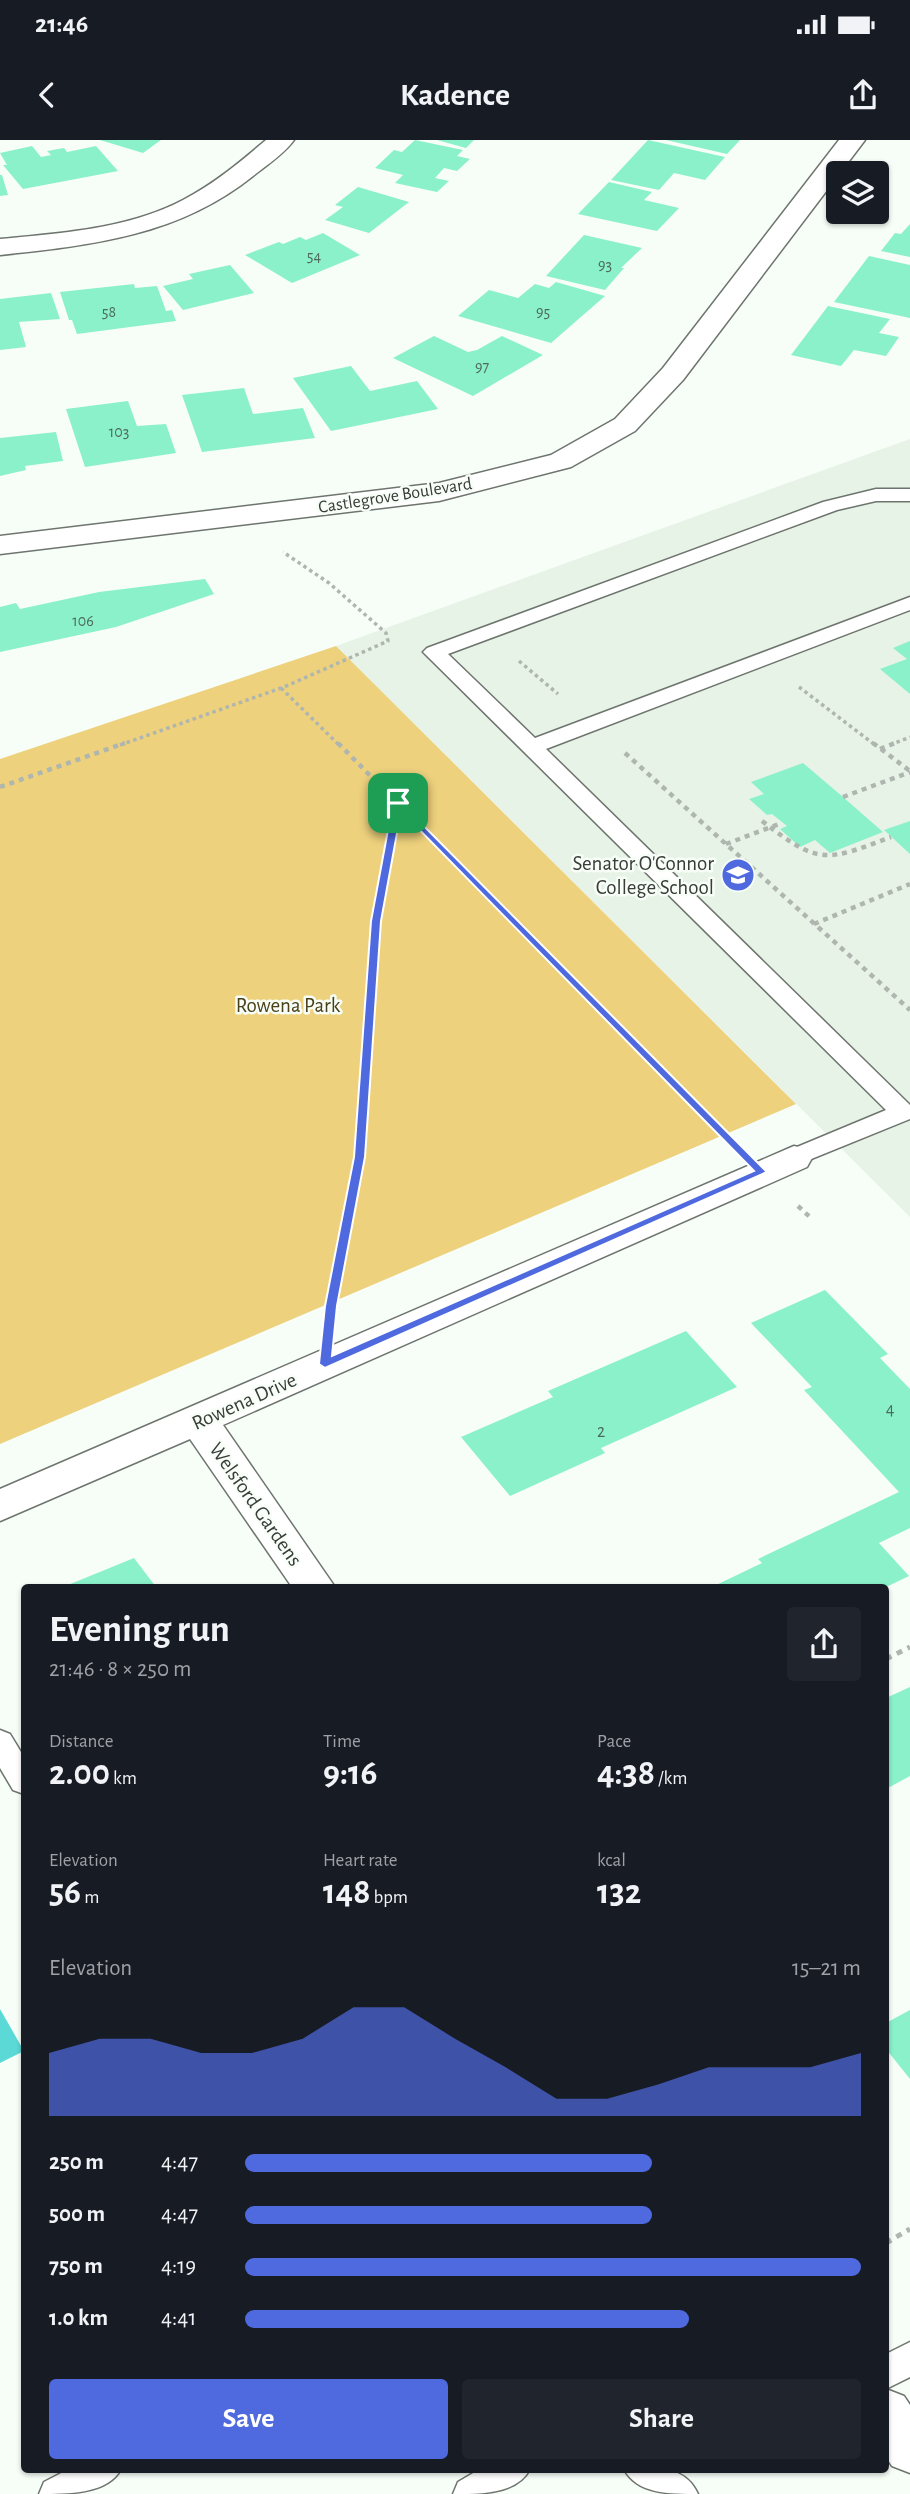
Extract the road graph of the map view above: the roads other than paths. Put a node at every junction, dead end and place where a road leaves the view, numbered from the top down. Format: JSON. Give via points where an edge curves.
{"nodes":[{"id":1,"x":281,"y":140,"type":"edge"},
{"id":2,"x":852,"y":140,"type":"edge"},
{"id":3,"x":0,"y":247,"type":"edge"},
{"id":4,"x":910,"y":495,"type":"edge"},
{"id":5,"x":0,"y":545,"type":"edge"},
{"id":6,"x":910,"y":603,"type":"edge"},
{"id":7,"x":532,"y":747,"type":"junction"},
{"id":8,"x":908,"y":1113,"type":"edge"},
{"id":9,"x":778,"y":1165,"type":"joint"},
{"id":10,"x":199,"y":1421,"type":"junction"},
{"id":11,"x":0,"y":1506,"type":"edge"},
{"id":12,"x":312,"y":1584,"type":"edge"},
{"id":13,"x":0,"y":1742,"type":"edge"},
{"id":14,"x":21,"y":1777,"type":"edge"},
{"id":15,"x":910,"y":2358,"type":"edge"},
{"id":16,"x":889,"y":2371,"type":"edge"},
{"id":17,"x":889,"y":2418,"type":"edge"},
{"id":18,"x":910,"y":2449,"type":"edge"},
{"id":19,"x":96,"y":2473,"type":"edge"},
{"id":20,"x":506,"y":2473,"type":"edge"},
{"id":21,"x":647,"y":2473,"type":"edge"},
{"id":22,"x":57,"y":2494,"type":"edge"},
{"id":23,"x":471,"y":2494,"type":"edge"},
{"id":24,"x":680,"y":2494,"type":"edge"}],
"edges":[{"from":1,"to":3,"type":"street","via":[[212,195],[176,213],[114,232]]},
{"from":2,"to":5,"type":"street","name":"Castlegrove Boulevard","via":[[673,374],[625,425],[561,461],[439,492]]},
{"from":4,"to":7,"type":"lane","via":[[876,495],[830,506],[434,652]]},
{"from":6,"to":7,"type":"lane"},
{"from":7,"to":8,"type":"lane"},
{"from":8,"to":9,"type":"lane"},
{"from":9,"to":10,"type":"street","name":"Rowena Drive"},
{"from":10,"to":11,"type":"street","name":"Rowena Drive"},
{"from":10,"to":12,"type":"street","name":"Welsford Gardens"},
{"from":13,"to":14,"type":"lane"},
{"from":15,"to":16,"type":"lane"},
{"from":17,"to":18,"type":"street"},
{"from":19,"to":22,"type":"lane"},
{"from":20,"to":23,"type":"lane"},
{"from":21,"to":24,"type":"lane"}]}
